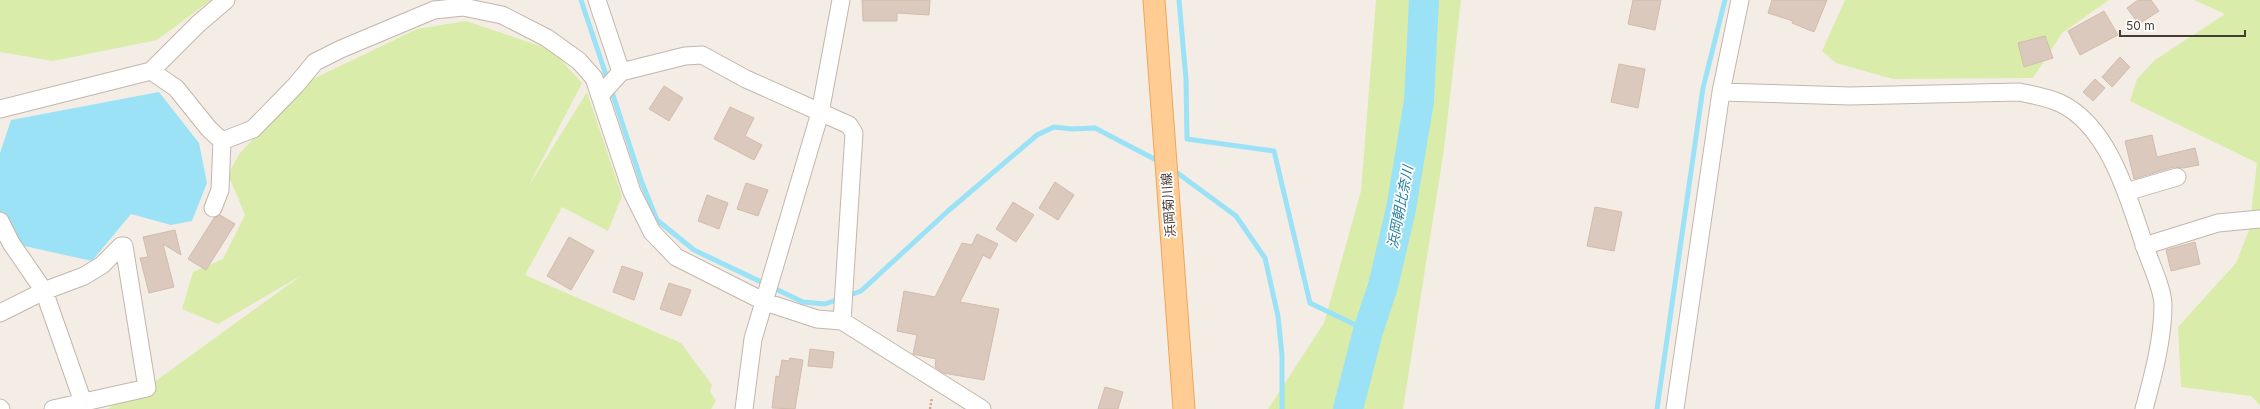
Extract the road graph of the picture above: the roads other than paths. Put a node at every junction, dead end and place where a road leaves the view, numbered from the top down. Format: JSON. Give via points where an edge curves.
{"nodes":[{"id":1,"x":226,"y":0,"type":"edge"},
{"id":2,"x":596,"y":0,"type":"edge"},
{"id":3,"x":841,"y":0,"type":"edge"},
{"id":4,"x":1154,"y":0,"type":"edge"},
{"id":5,"x":1740,"y":0,"type":"edge"},
{"id":6,"x":151,"y":71,"type":"junction"},
{"id":7,"x":621,"y":72,"type":"junction"},
{"id":8,"x":1721,"y":92,"type":"junction"},
{"id":9,"x":601,"y":94,"type":"junction"},
{"id":10,"x":0,"y":109,"type":"edge"},
{"id":11,"x":820,"y":113,"type":"junction"},
{"id":12,"x":222,"y":141,"type":"junction"},
{"id":13,"x":2176,"y":177,"type":"dead end"},
{"id":14,"x":2126,"y":192,"type":"junction"},
{"id":15,"x":213,"y":208,"type":"dead end"},
{"id":16,"x":2260,"y":219,"type":"edge"},
{"id":17,"x":0,"y":220,"type":"edge"},
{"id":18,"x":2144,"y":246,"type":"junction"},
{"id":19,"x":44,"y":291,"type":"junction"},
{"id":20,"x":764,"y":302,"type":"junction"},
{"id":21,"x":0,"y":313,"type":"edge"},
{"id":22,"x":842,"y":321,"type":"junction"},
{"id":23,"x":82,"y":402,"type":"junction"},
{"id":24,"x":53,"y":409,"type":"edge"},
{"id":25,"x":744,"y":409,"type":"edge"},
{"id":26,"x":982,"y":409,"type":"edge"},
{"id":27,"x":1184,"y":409,"type":"edge"},
{"id":28,"x":1675,"y":409,"type":"edge"},
{"id":29,"x":2144,"y":409,"type":"edge"}],
"edges":[{"from":1,"to":6,"type":"street"},
{"from":2,"to":7,"type":"street"},
{"from":3,"to":11,"type":"street"},
{"from":4,"to":27,"type":"main road","name":"浜岡菊川線"},
{"from":5,"to":8,"type":"street"},
{"from":6,"to":10,"type":"street"},
{"from":6,"to":12,"type":"street","via":[[176,88]]},
{"from":7,"to":9,"type":"street"},
{"from":7,"to":11,"type":"street","via":[[685,56],[702,55],[746,79]]},
{"from":8,"to":14,"type":"street","via":[[1850,96],[2019,92],[2041,96],[2061,103],[2091,126],[2106,148]]},
{"from":8,"to":28,"type":"street"},
{"from":9,"to":12,"type":"street","via":[[594,78],[579,61],[546,38],[502,15],[463,7],[434,10],[315,62],[253,129]]},
{"from":9,"to":20,"type":"street","via":[[632,192],[652,232],[676,257]]},
{"from":11,"to":20,"type":"street"},
{"from":11,"to":22,"type":"street","via":[[849,125],[854,133]]},
{"from":12,"to":15,"type":"street","via":[[220,190]]},
{"from":13,"to":14,"type":"street"},
{"from":14,"to":18,"type":"street"},
{"from":16,"to":18,"type":"street","via":[[2218,223]]},
{"from":17,"to":19,"type":"street","via":[[11,242]]},
{"from":18,"to":29,"type":"street","via":[[2163,303],[2162,325]]},
{"from":19,"to":21,"type":"street"},
{"from":19,"to":23,"type":"street"},
{"from":19,"to":23,"type":"street","via":[[84,276],[124,246],[147,388]]},
{"from":20,"to":22,"type":"street","via":[[817,319]]},
{"from":20,"to":25,"type":"street","via":[[753,339]]},
{"from":22,"to":26,"type":"street"},
{"from":23,"to":24,"type":"street"}]}
